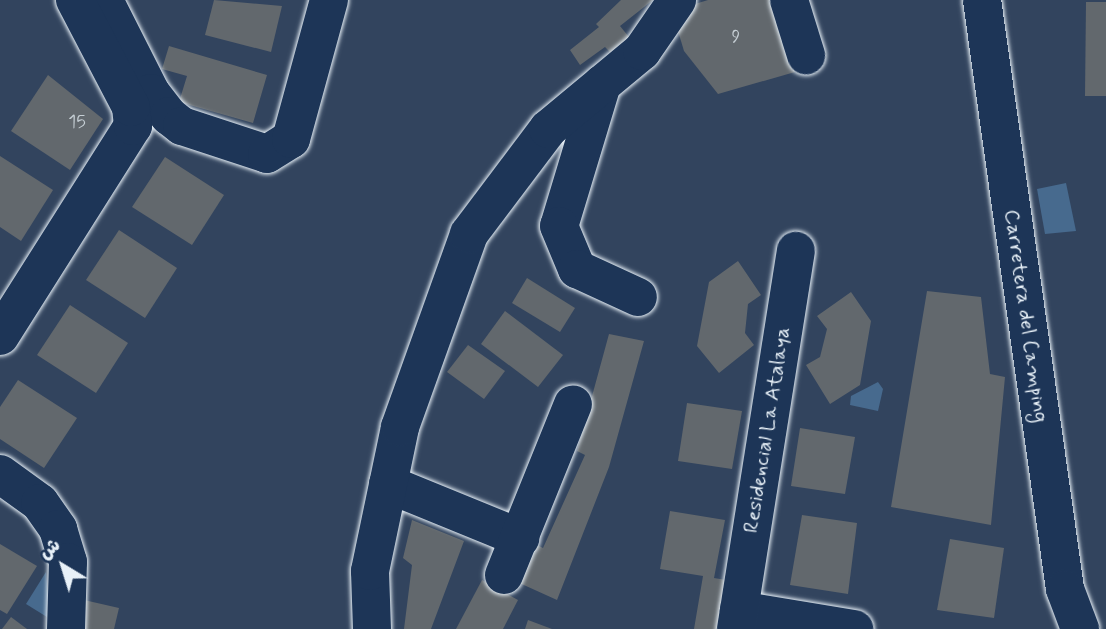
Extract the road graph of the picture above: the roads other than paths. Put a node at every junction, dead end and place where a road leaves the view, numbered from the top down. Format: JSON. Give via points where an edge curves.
{"nodes":[{"id":1,"x":75,"y":0,"type":"edge"},
{"id":2,"x":104,"y":0,"type":"edge"},
{"id":3,"x":329,"y":0,"type":"edge"},
{"id":4,"x":677,"y":0,"type":"edge"},
{"id":5,"x":789,"y":0,"type":"edge"},
{"id":6,"x":982,"y":0,"type":"edge"},
{"id":7,"x":806,"y":55,"type":"dead end"},
{"id":8,"x":602,"y":84,"type":"junction"},
{"id":9,"x":796,"y":251,"type":"dead end"},
{"id":10,"x":638,"y":297,"type":"dead end"},
{"id":11,"x":0,"y":336,"type":"edge"},
{"id":12,"x":573,"y":404,"type":"dead end"},
{"id":13,"x":0,"y":474,"type":"edge"},
{"id":14,"x":388,"y":484,"type":"junction"},
{"id":15,"x":520,"y":538,"type":"junction"},
{"id":16,"x":504,"y":575,"type":"dead end"},
{"id":17,"x":737,"y":619,"type":"edge"},
{"id":18,"x":66,"y":629,"type":"edge"},
{"id":19,"x":372,"y":629,"type":"edge"},
{"id":20,"x":853,"y":629,"type":"edge"},
{"id":21,"x":1080,"y":629,"type":"edge"}],
"edges":[{"from":1,"to":11,"type":"street","via":[[131,107],[133,126]]},
{"from":2,"to":3,"type":"street","via":[[151,93],[169,116],[182,126],[267,154],[291,139]]},
{"from":4,"to":8,"type":"street","via":[[642,51]]},
{"from":5,"to":7,"type":"street"},
{"from":6,"to":21,"type":"street","name":"Carretera del Camping","via":[[1065,589]]},
{"from":8,"to":10,"type":"street","via":[[559,226],[577,269]]},
{"from":8,"to":14,"type":"street","via":[[548,129],[469,234],[400,427]]},
{"from":9,"to":17,"type":"street","name":"Residencial La Atalaya"},
{"from":12,"to":15,"type":"street"},
{"from":13,"to":18,"type":"street","via":[[40,503],[61,537],[69,580]]},
{"from":14,"to":15,"type":"street"},
{"from":14,"to":19,"type":"street","via":[[370,571]]},
{"from":15,"to":16,"type":"street"},
{"from":17,"to":20,"type":"street","name":"Residencial La Atalaya"}]}
